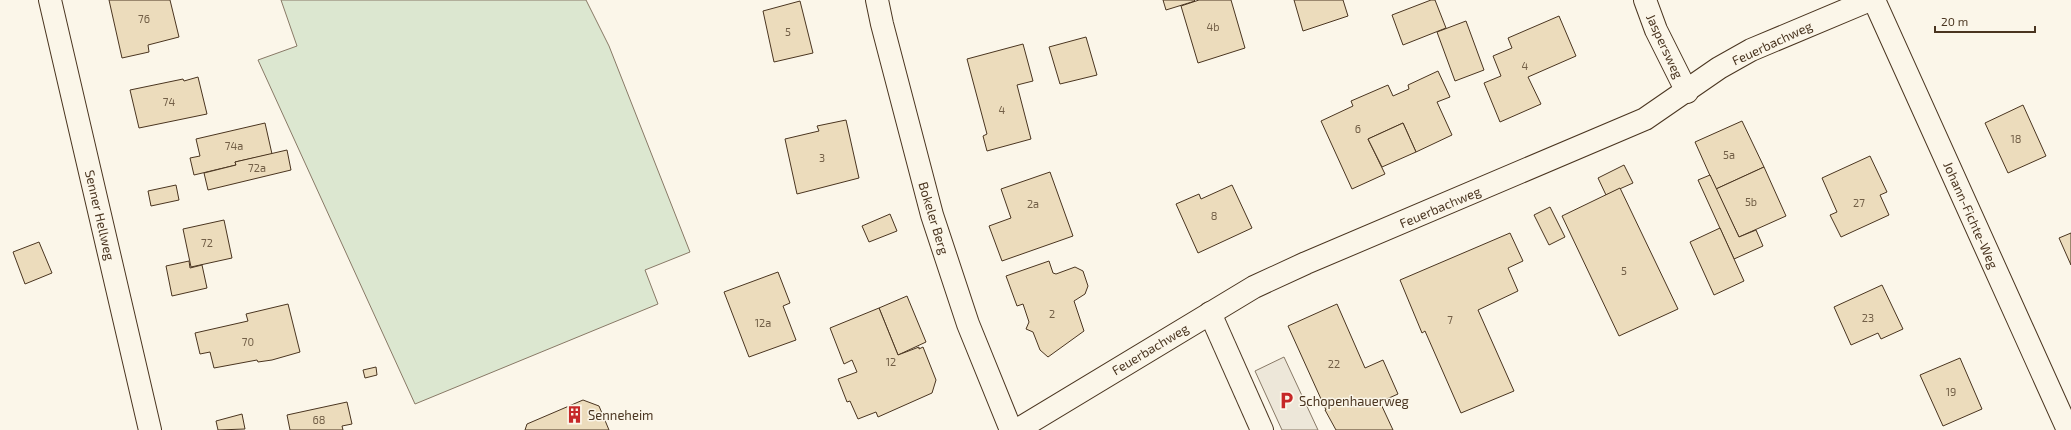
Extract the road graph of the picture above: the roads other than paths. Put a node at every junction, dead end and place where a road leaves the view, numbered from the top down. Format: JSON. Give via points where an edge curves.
{"nodes":[{"id":1,"x":50,"y":0,"type":"edge"},
{"id":2,"x":877,"y":0,"type":"edge"},
{"id":3,"x":1645,"y":0,"type":"edge"},
{"id":4,"x":1870,"y":0,"type":"edge"},
{"id":5,"x":1874,"y":0,"type":"edge"},
{"id":6,"x":1687,"y":92,"type":"junction"},
{"id":7,"x":1210,"y":313,"type":"junction"},
{"id":8,"x":150,"y":430,"type":"edge"},
{"id":9,"x":1011,"y":430,"type":"edge"},
{"id":10,"x":1017,"y":430,"type":"edge"},
{"id":11,"x":1262,"y":430,"type":"edge"},
{"id":12,"x":2068,"y":430,"type":"edge"}],
"edges":[{"from":1,"to":8,"type":"street","name":"Senner Hellweg"},
{"from":2,"to":9,"type":"street","name":"Bokeler Berg","via":[[932,216],[968,324]]},
{"from":3,"to":6,"type":"street","name":"Jaspersweg","via":[[1656,30]]},
{"from":4,"to":6,"type":"street","name":"Feuerbachweg","via":[[1751,50],[1719,68]]},
{"from":5,"to":12,"type":"street","name":"Johann-Fichte-Weg"},
{"from":6,"to":7,"type":"street","name":"Feuerbachweg","via":[[1645,120],[1306,263],[1254,287]]},
{"from":7,"to":10,"type":"street","name":"Feuerbachweg"},
{"from":7,"to":11,"type":"street"}]}
